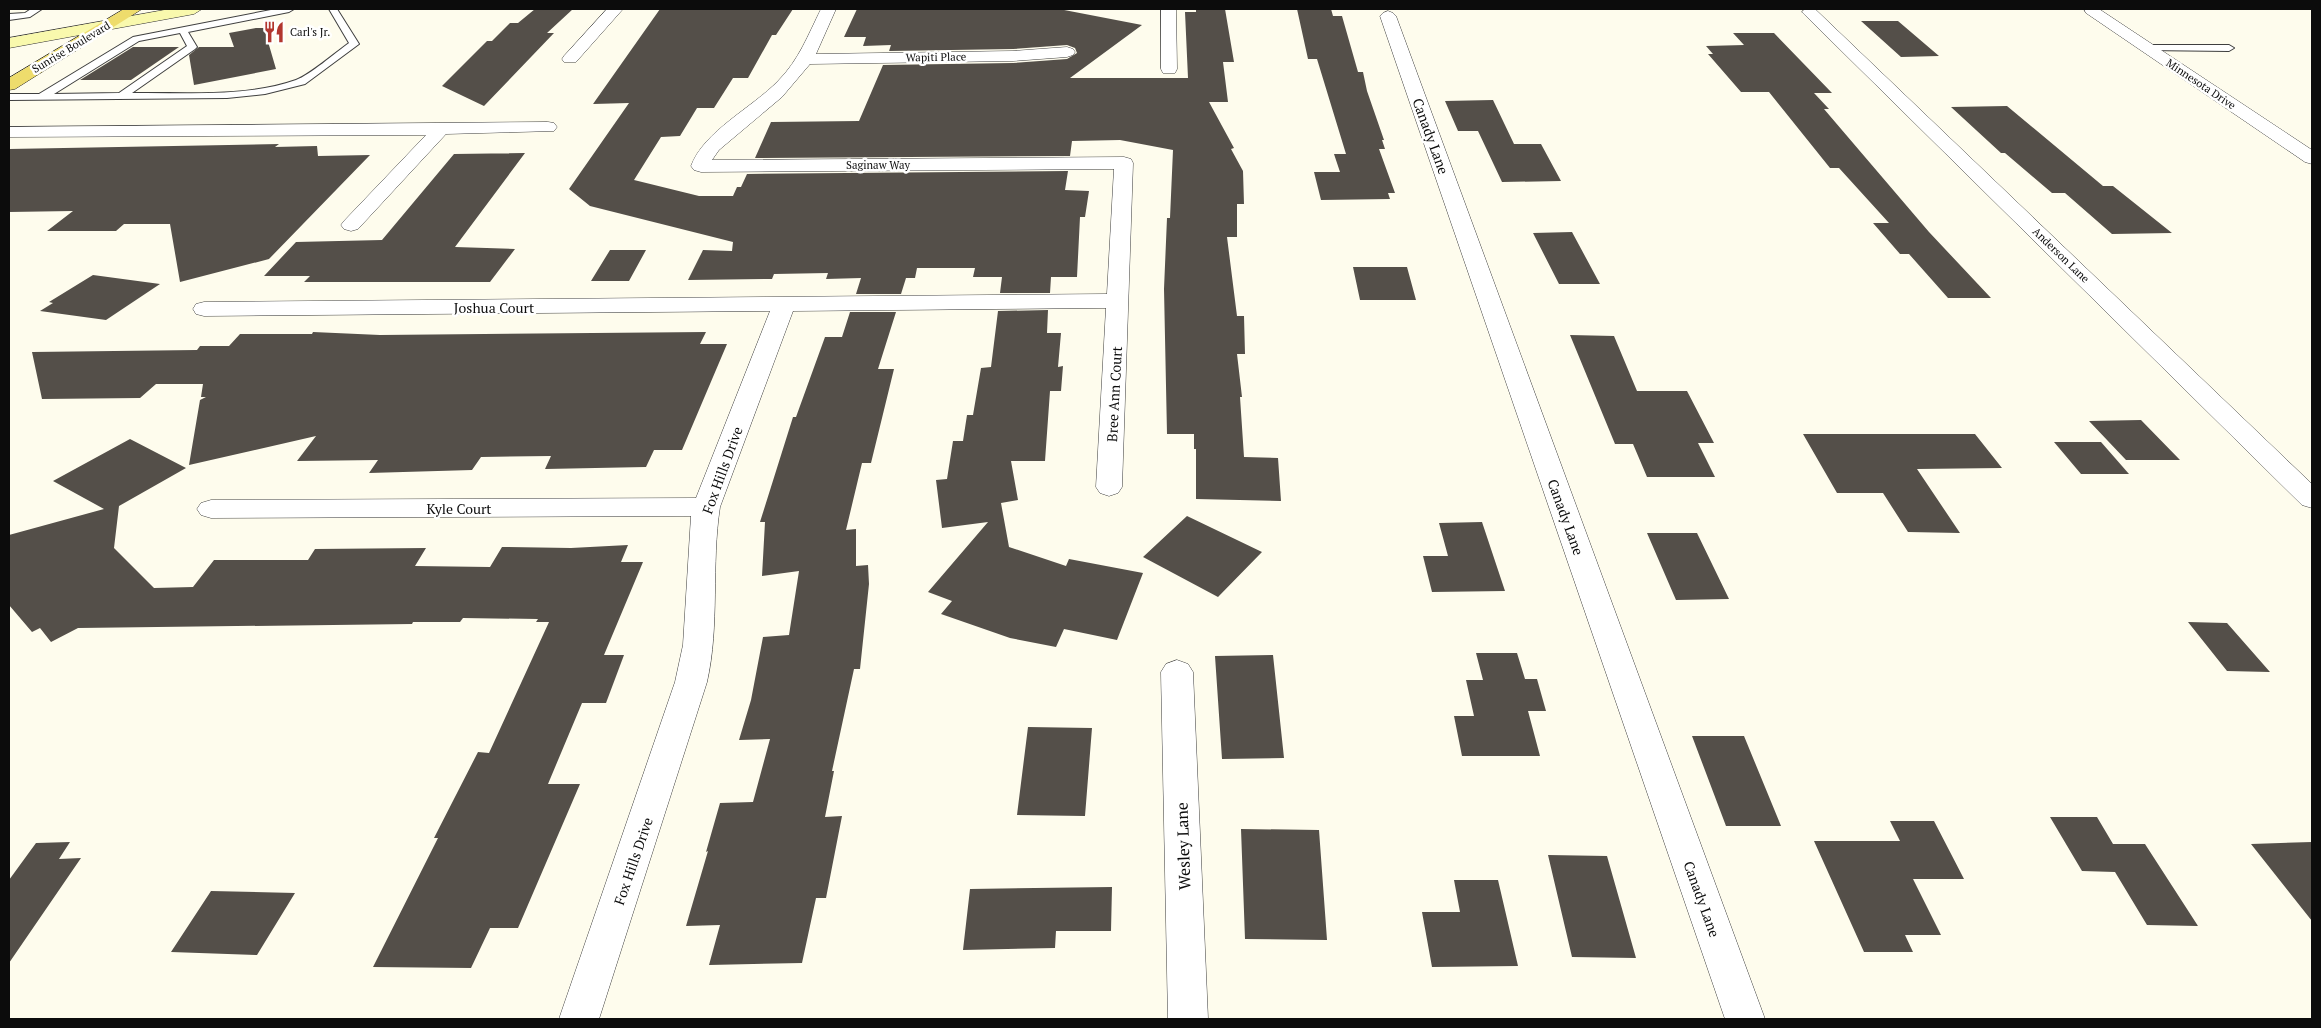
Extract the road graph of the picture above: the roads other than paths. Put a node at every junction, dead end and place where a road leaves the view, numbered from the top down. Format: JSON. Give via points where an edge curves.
{"nodes":[{"id":1,"x":37,"y":9,"type":"edge"},
{"id":2,"x":135,"y":9,"type":"edge"},
{"id":3,"x":194,"y":9,"type":"edge"},
{"id":4,"x":288,"y":9,"type":"edge"},
{"id":5,"x":333,"y":9,"type":"edge"},
{"id":6,"x":615,"y":9,"type":"edge"},
{"id":7,"x":828,"y":9,"type":"edge"},
{"id":8,"x":1168,"y":9,"type":"edge"},
{"id":9,"x":2091,"y":10,"type":"edge"},
{"id":10,"x":1810,"y":12,"type":"dead end"},
{"id":11,"x":89,"y":16,"type":"junction"},
{"id":12,"x":1388,"y":16,"type":"dead end"},
{"id":13,"x":9,"y":17,"type":"edge"},
{"id":14,"x":108,"y":25,"type":"junction"},
{"id":15,"x":183,"y":30,"type":"junction"},
{"id":16,"x":9,"y":32,"type":"edge"},
{"id":17,"x":59,"y":34,"type":"junction"},
{"id":18,"x":9,"y":43,"type":"edge"},
{"id":19,"x":2148,"y":48,"type":"junction"},
{"id":20,"x":2229,"y":48,"type":"dead end"},
{"id":21,"x":1067,"y":52,"type":"dead end"},
{"id":22,"x":24,"y":55,"type":"dead end"},
{"id":23,"x":570,"y":59,"type":"dead end"},
{"id":24,"x":805,"y":59,"type":"junction"},
{"id":25,"x":1170,"y":69,"type":"dead end"},
{"id":26,"x":9,"y":85,"type":"edge"},
{"id":27,"x":121,"y":96,"type":"junction"},
{"id":28,"x":9,"y":97,"type":"edge"},
{"id":29,"x":41,"y":97,"type":"junction"},
{"id":30,"x":548,"y":127,"type":"dead end"},
{"id":31,"x":441,"y":129,"type":"junction"},
{"id":32,"x":9,"y":132,"type":"edge"},
{"id":33,"x":2312,"y":158,"type":"edge"},
{"id":34,"x":351,"y":224,"type":"dead end"},
{"id":35,"x":1119,"y":301,"type":"junction"},
{"id":36,"x":784,"y":305,"type":"junction"},
{"id":37,"x":204,"y":308,"type":"dead end"},
{"id":38,"x":1110,"y":487,"type":"dead end"},
{"id":39,"x":2312,"y":499,"type":"edge"},
{"id":40,"x":706,"y":507,"type":"junction"},
{"id":41,"x":211,"y":509,"type":"dead end"},
{"id":42,"x":1177,"y":672,"type":"dead end"},
{"id":43,"x":579,"y":1019,"type":"edge"},
{"id":44,"x":1188,"y":1019,"type":"edge"},
{"id":45,"x":1745,"y":1019,"type":"edge"}],
"edges":[{"from":1,"to":13,"type":"lane"},
{"from":2,"to":11,"type":"main road"},
{"from":2,"to":14,"type":"main road","name":"Sunrise Boulevard"},
{"from":3,"to":14,"type":"main road"},
{"from":4,"to":15,"type":"lane"},
{"from":5,"to":27,"type":"lane","via":[[354,44],[301,82],[266,91],[227,95]]},
{"from":6,"to":23,"type":"street"},
{"from":7,"to":24,"type":"street","name":"Saginaw Way"},
{"from":8,"to":25,"type":"street"},
{"from":9,"to":19,"type":"street","name":"Minnesota Drive"},
{"from":10,"to":39,"type":"street","name":"Anderson Lane"},
{"from":11,"to":16,"type":"main road"},
{"from":11,"to":17,"type":"main road","name":"Sunrise Boulevard"},
{"from":12,"to":45,"type":"street","name":"Canady Lane"},
{"from":14,"to":17,"type":"main road"},
{"from":14,"to":26,"type":"main road","name":"Sunrise Boulevard"},
{"from":15,"to":27,"type":"lane","via":[[192,47]]},
{"from":15,"to":29,"type":"lane","via":[[136,39]]},
{"from":17,"to":18,"type":"main road"},
{"from":17,"to":22,"type":"main road","name":"Sunrise Boulevard"},
{"from":19,"to":20,"type":"lane"},
{"from":19,"to":33,"type":"street","name":"Minnesota Drive"},
{"from":21,"to":24,"type":"street","name":"Wapiti Place","via":[[1014,56]]},
{"from":24,"to":35,"type":"street","name":"Saginaw Way","via":[[775,94],[712,146],[701,166],[1124,163]]},
{"from":27,"to":29,"type":"lane"},
{"from":28,"to":29,"type":"lane"},
{"from":30,"to":31,"type":"street"},
{"from":31,"to":32,"type":"street"},
{"from":31,"to":34,"type":"street"},
{"from":35,"to":36,"type":"street"},
{"from":35,"to":38,"type":"street","name":"Bree Ann Court"},
{"from":36,"to":37,"type":"street","name":"Joshua Court"},
{"from":36,"to":40,"type":"street","name":"Fox Hills Drive"},
{"from":40,"to":41,"type":"street","name":"Kyle Court"},
{"from":40,"to":43,"type":"street","name":"Fox Hills Drive","via":[[700,535],[698,644],[694,673]]},
{"from":42,"to":44,"type":"street","name":"Wesley Lane"}]}
